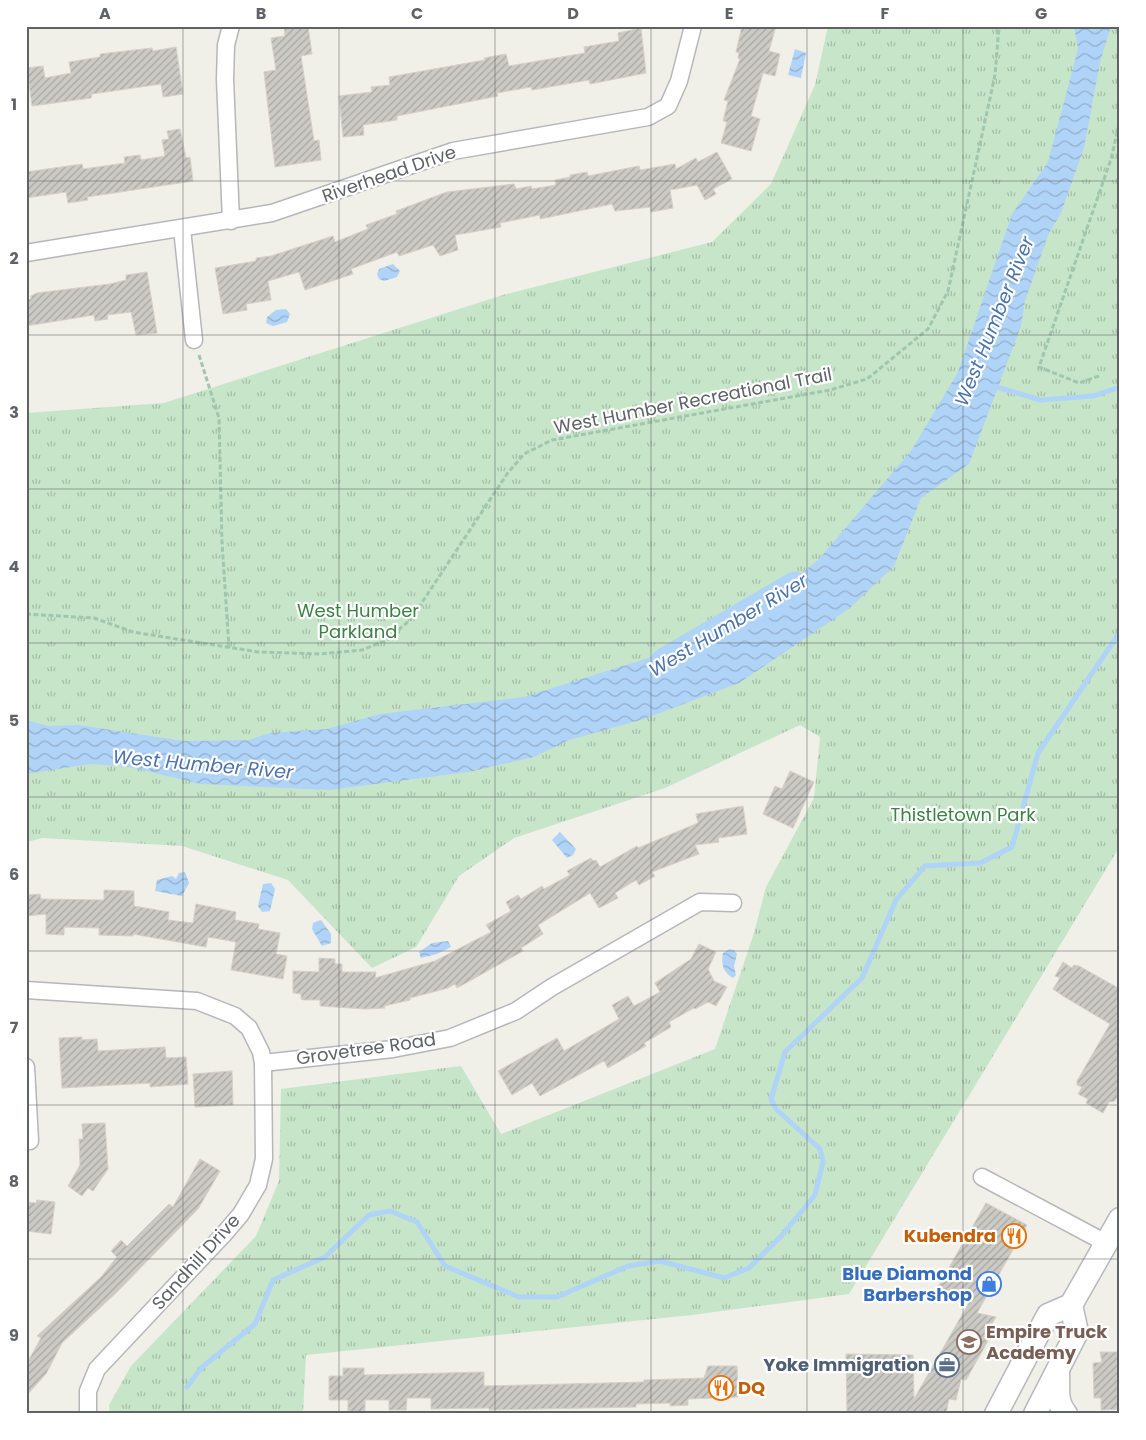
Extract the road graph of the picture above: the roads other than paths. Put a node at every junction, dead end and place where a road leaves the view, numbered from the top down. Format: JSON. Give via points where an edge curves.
{"nodes":[{"id":1,"x":231,"y":26,"type":"edge"},
{"id":2,"x":693,"y":26,"type":"edge"},
{"id":3,"x":231,"y":221,"type":"junction"},
{"id":4,"x":182,"y":229,"type":"junction"},
{"id":5,"x":26,"y":253,"type":"edge"},
{"id":6,"x":194,"y":340,"type":"road end"},
{"id":7,"x":733,"y":903,"type":"dead end"},
{"id":8,"x":26,"y":990,"type":"edge"},
{"id":9,"x":263,"y":1062,"type":"junction"},
{"id":10,"x":26,"y":1067,"type":"edge"},
{"id":11,"x":30,"y":1141,"type":"dead end"},
{"id":12,"x":982,"y":1176,"type":"dead end"},
{"id":13,"x":1120,"y":1219,"type":"edge"},
{"id":14,"x":1106,"y":1243,"type":"junction"},
{"id":15,"x":1071,"y":1305,"type":"junction"},
{"id":16,"x":1058,"y":1369,"type":"junction"},
{"id":17,"x":88,"y":1414,"type":"edge"},
{"id":18,"x":996,"y":1414,"type":"edge"},
{"id":19,"x":1035,"y":1414,"type":"edge"},
{"id":20,"x":1066,"y":1414,"type":"edge"}],
"edges":[{"from":1,"to":3,"type":"street","via":[[226,45],[225,79]]},
{"from":2,"to":3,"type":"street","name":"Riverhead Drive","via":[[679,81],[668,106],[648,117],[453,151],[311,201]]},
{"from":3,"to":4,"type":"street","name":"Riverhead Drive"},
{"from":4,"to":5,"type":"street","name":"Riverhead Drive"},
{"from":4,"to":6,"type":"street"},
{"from":7,"to":9,"type":"street","name":"Grovetree Road","via":[[700,902],[516,1011],[450,1038],[393,1049]]},
{"from":8,"to":9,"type":"street","via":[[197,1001],[235,1016],[249,1028]]},
{"from":9,"to":17,"type":"street","name":"Sandhill Drive","via":[[265,1149],[258,1184],[241,1214],[224,1234],[97,1369],[88,1391]]},
{"from":10,"to":11,"type":"street"},
{"from":12,"to":14,"type":"street"},
{"from":13,"to":14,"type":"main road"},
{"from":14,"to":15,"type":"main road"},
{"from":15,"to":16,"type":"main road","via":[[1077,1332]]},
{"from":15,"to":18,"type":"main road","via":[[1048,1315]]},
{"from":16,"to":19,"type":"main road"},
{"from":16,"to":20,"type":"main road","via":[[1057,1394],[1060,1407]]}]}
